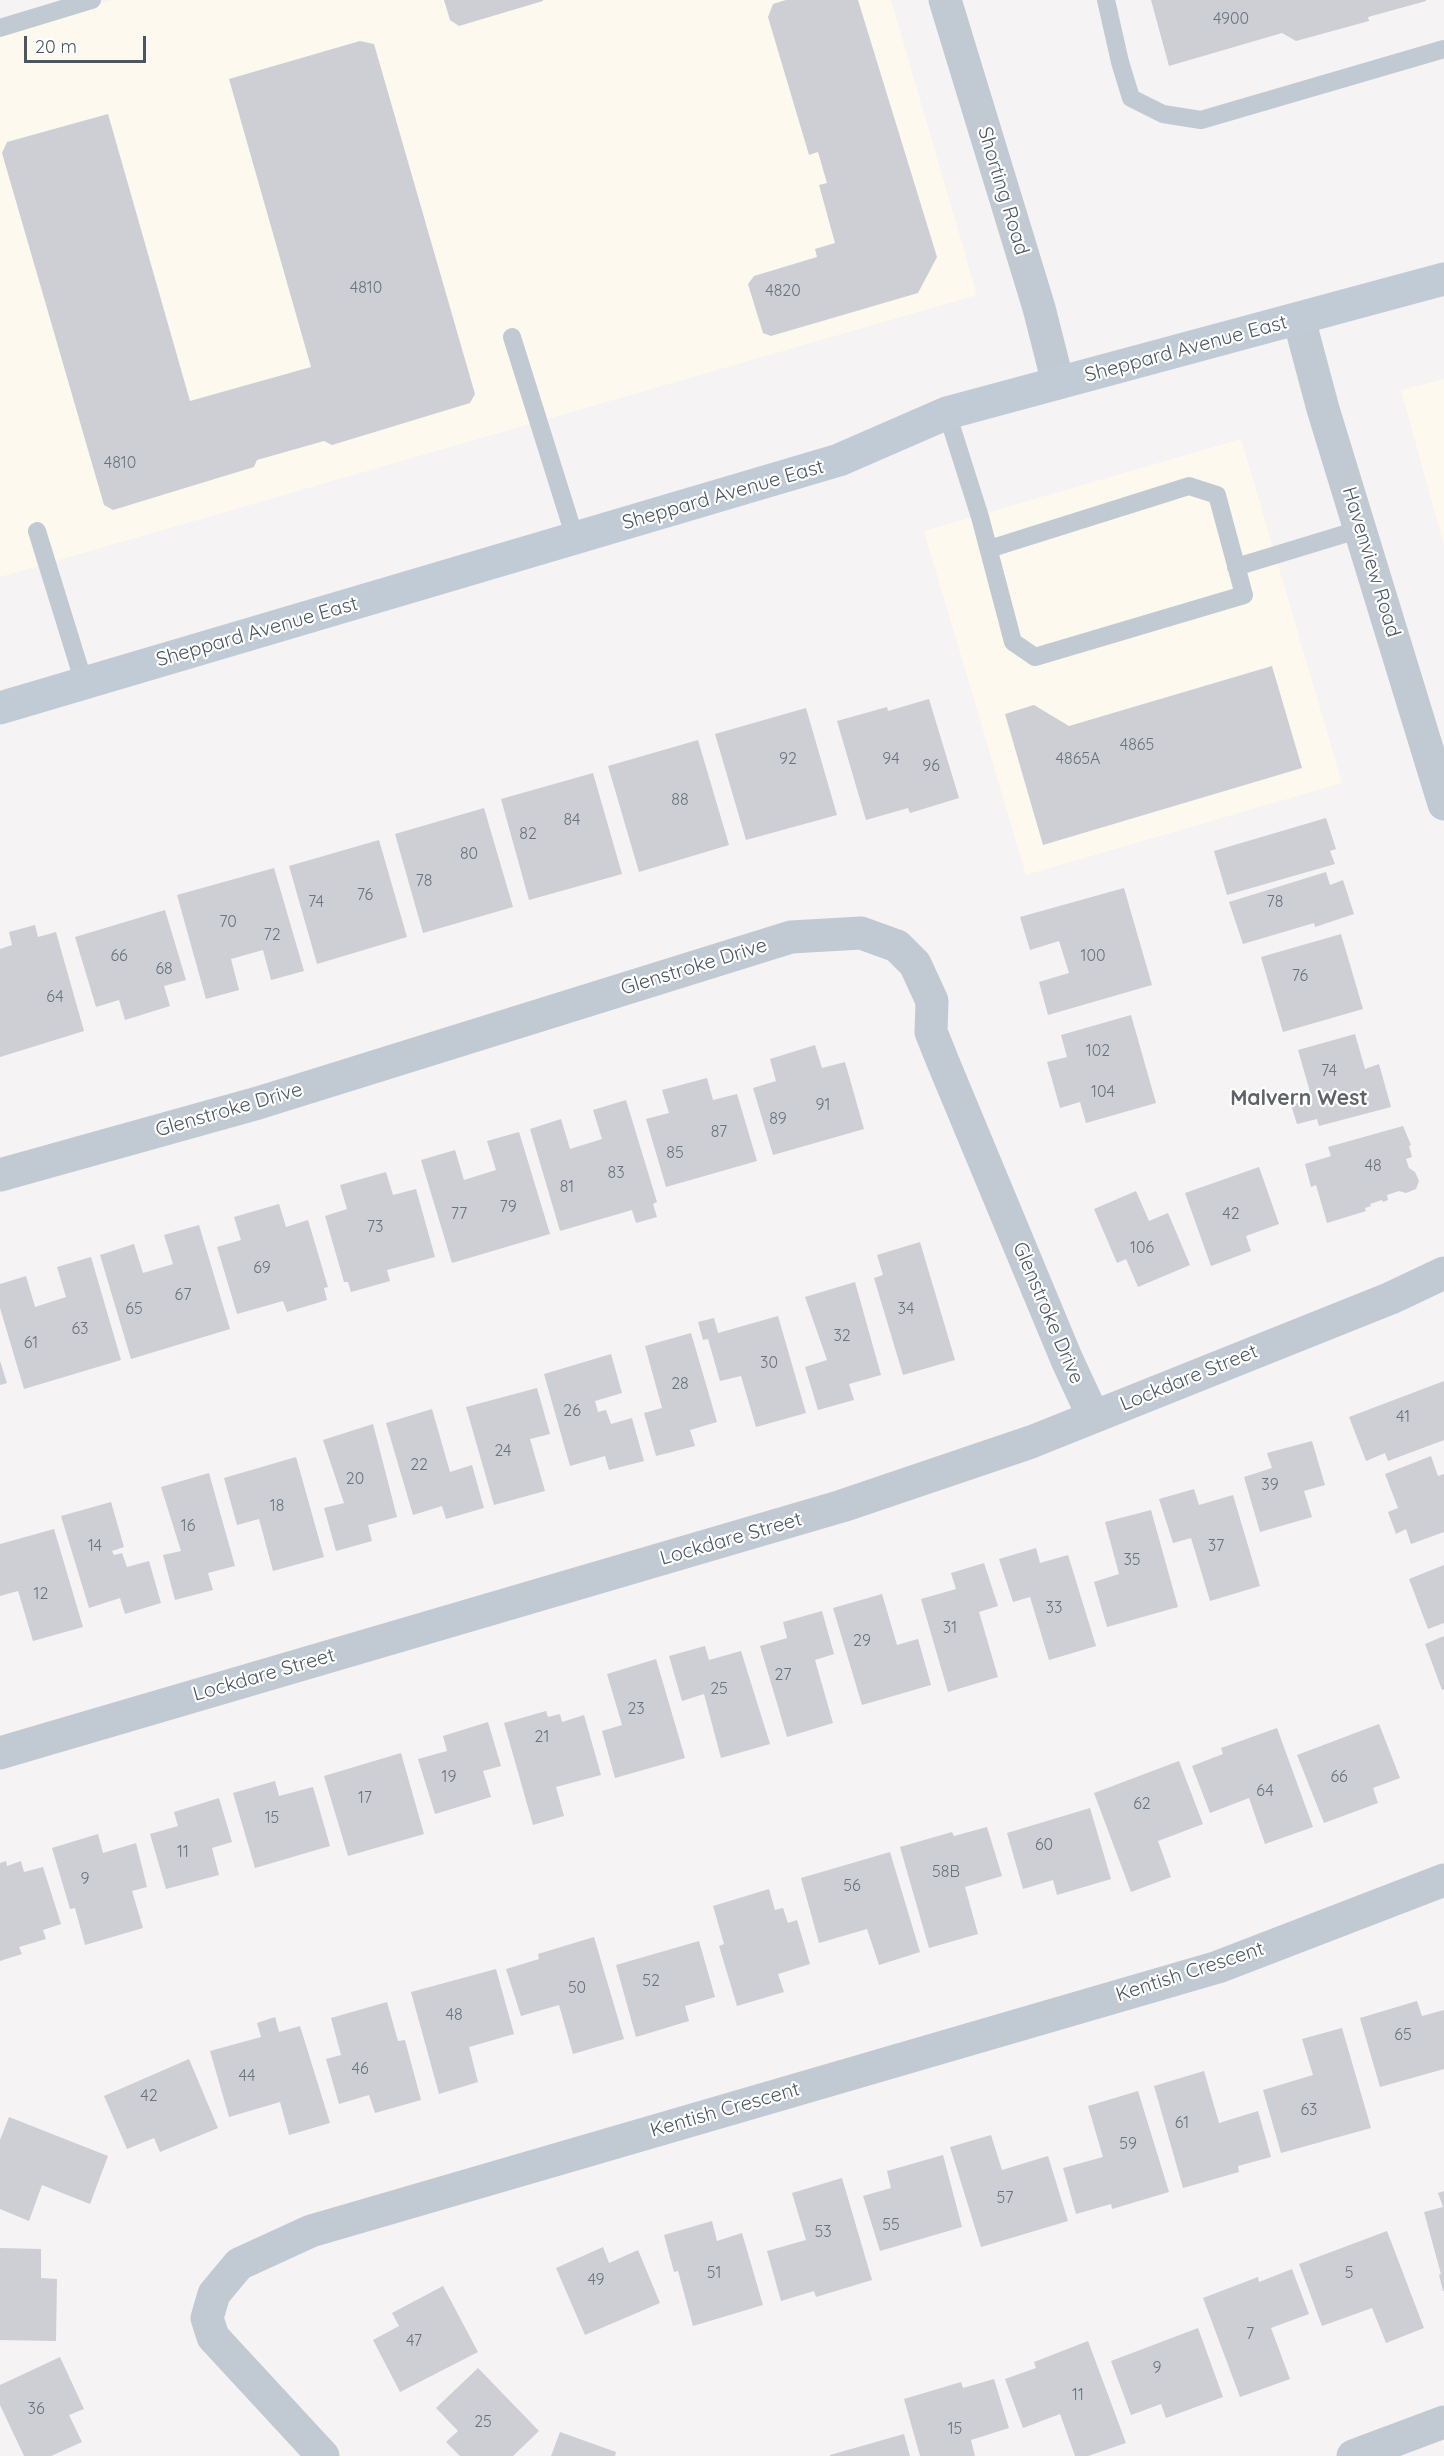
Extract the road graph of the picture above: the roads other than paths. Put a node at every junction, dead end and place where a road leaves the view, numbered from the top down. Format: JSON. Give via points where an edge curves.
{"nodes":[{"id":1,"x":92,"y":0,"type":"edge"},
{"id":2,"x":945,"y":0,"type":"edge"},
{"id":3,"x":1106,"y":0,"type":"edge"},
{"id":4,"x":0,"y":28,"type":"edge"},
{"id":5,"x":1444,"y":49,"type":"edge"},
{"id":6,"x":1444,"y":279,"type":"edge"},
{"id":7,"x":1299,"y":319,"type":"junction"},
{"id":8,"x":512,"y":337,"type":"dead end"},
{"id":9,"x":1058,"y":383,"type":"junction"},
{"id":10,"x":947,"y":413,"type":"junction"},
{"id":11,"x":1361,"y":529,"type":"junction"},
{"id":12,"x":37,"y":531,"type":"dead end"},
{"id":13,"x":575,"y":538,"type":"junction"},
{"id":14,"x":989,"y":549,"type":"junction"},
{"id":15,"x":1236,"y":567,"type":"junction"},
{"id":16,"x":84,"y":683,"type":"junction"},
{"id":17,"x":0,"y":708,"type":"edge"},
{"id":18,"x":1444,"y":804,"type":"edge"},
{"id":19,"x":0,"y":1175,"type":"edge"},
{"id":20,"x":1444,"y":1273,"type":"edge"},
{"id":21,"x":1093,"y":1416,"type":"junction"},
{"id":22,"x":0,"y":1753,"type":"edge"},
{"id":23,"x":1444,"y":1880,"type":"edge"},
{"id":24,"x":1444,"y":2422,"type":"edge"},
{"id":25,"x":323,"y":2456,"type":"edge"},
{"id":26,"x":1353,"y":2456,"type":"edge"}],
"edges":[{"from":1,"to":4,"type":"lane"},
{"from":2,"to":9,"type":"street","name":"Shorting Road"},
{"from":3,"to":5,"type":"lane","via":[[1131,98],[1163,114],[1201,120]]},
{"from":6,"to":7,"type":"main road","name":"Sheppard Avenue East"},
{"from":7,"to":9,"type":"main road","name":"Sheppard Avenue East"},
{"from":7,"to":11,"type":"street","name":"Havenview Road"},
{"from":8,"to":13,"type":"lane"},
{"from":9,"to":10,"type":"main road","name":"Sheppard Avenue East"},
{"from":10,"to":13,"type":"main road","name":"Sheppard Avenue East","via":[[839,460]]},
{"from":10,"to":14,"type":"lane"},
{"from":11,"to":15,"type":"lane"},
{"from":11,"to":18,"type":"street","name":"Havenview Road"},
{"from":12,"to":16,"type":"lane"},
{"from":13,"to":16,"type":"main road","name":"Sheppard Avenue East"},
{"from":14,"to":15,"type":"lane","via":[[1189,486],[1216,495]]},
{"from":14,"to":15,"type":"lane","via":[[1013,642],[1035,657],[1244,595]]},
{"from":16,"to":17,"type":"main road","name":"Sheppard Avenue East"},
{"from":19,"to":21,"type":"street","name":"Glenstroke Drive","via":[[258,1103],[791,937],[861,933],[897,946],[915,964],[932,1001],[931,1032],[1066,1360]]},
{"from":20,"to":21,"type":"street","name":"Lockdare Street","via":[[1391,1298]]},
{"from":21,"to":22,"type":"street","name":"Lockdare Street","via":[[1031,1442],[842,1506]]},
{"from":23,"to":25,"type":"street","name":"Kentish Crescent","via":[[1218,1967],[311,2231],[239,2264],[214,2294],[207,2318],[213,2337]]},
{"from":24,"to":26,"type":"street"}]}
